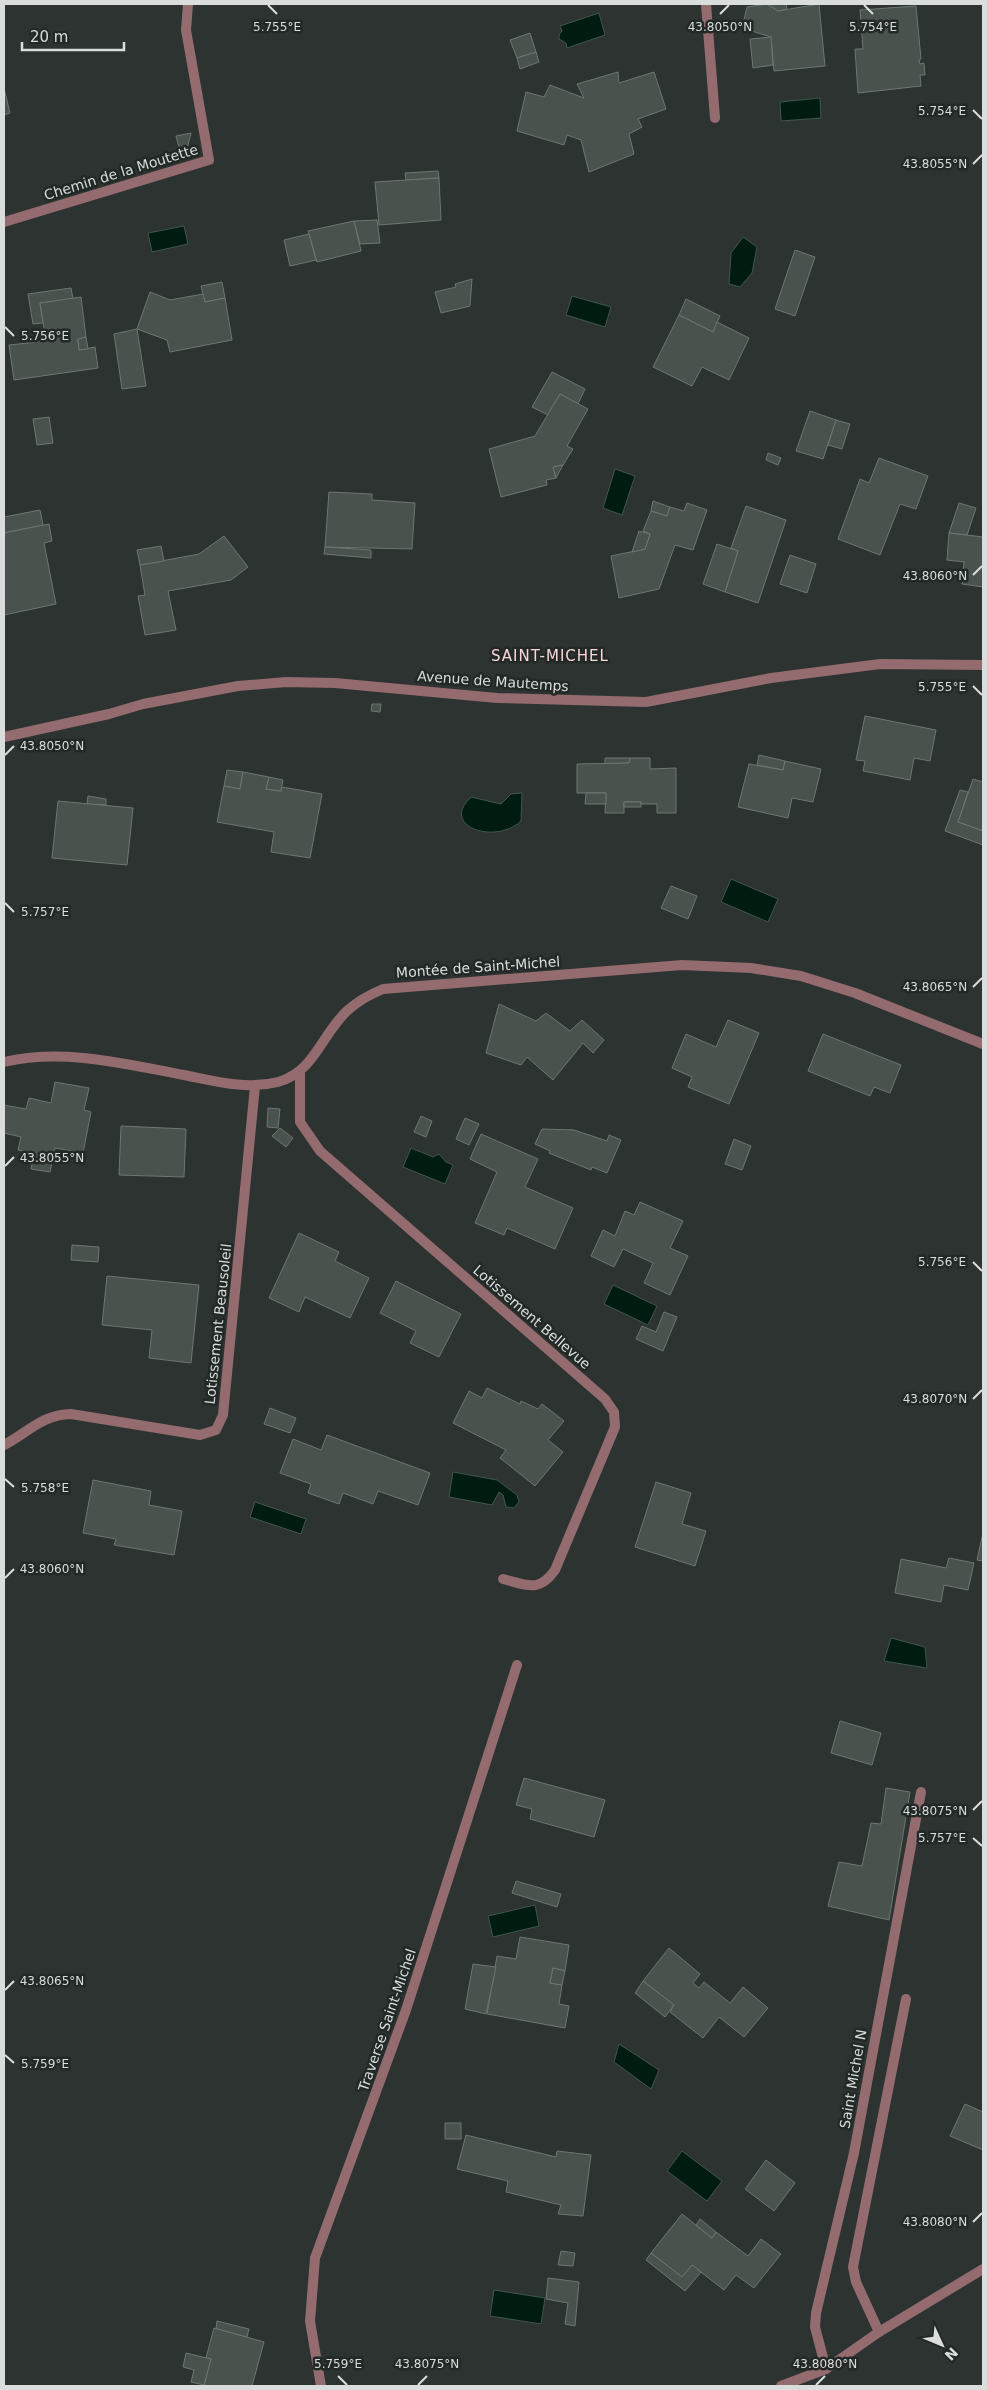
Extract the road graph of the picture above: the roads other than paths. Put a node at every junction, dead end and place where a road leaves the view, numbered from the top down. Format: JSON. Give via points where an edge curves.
{"nodes":[{"id":1,"x":188,"y":4,"type":"edge"},
{"id":2,"x":706,"y":4,"type":"edge"},
{"id":3,"x":715,"y":118,"type":"dead end"},
{"id":4,"x":4,"y":222,"type":"edge"},
{"id":5,"x":983,"y":665,"type":"edge"},
{"id":6,"x":4,"y":737,"type":"edge"},
{"id":7,"x":983,"y":1044,"type":"edge"},
{"id":8,"x":4,"y":1062,"type":"edge"},
{"id":9,"x":300,"y":1072,"type":"junction"},
{"id":10,"x":255,"y":1086,"type":"junction"},
{"id":11,"x":4,"y":1445,"type":"edge"},
{"id":12,"x":503,"y":1579,"type":"dead end"},
{"id":13,"x":517,"y":1665,"type":"dead end"},
{"id":14,"x":921,"y":1792,"type":"dead end"},
{"id":15,"x":906,"y":1999,"type":"dead end"},
{"id":16,"x":983,"y":2270,"type":"edge"},
{"id":17,"x":879,"y":2332,"type":"junction"},
{"id":18,"x":826,"y":2369,"type":"junction"},
{"id":19,"x":321,"y":2386,"type":"edge"},
{"id":20,"x":781,"y":2386,"type":"edge"}],
"edges":[{"from":1,"to":4,"type":"street","name":"Chemin de la Moutette","via":[[186,30],[209,160]]},
{"from":2,"to":3,"type":"street"},
{"from":5,"to":6,"type":"street","name":"Avenue de Mautemps","via":[[880,664],[772,678],[646,702],[497,698],[320,682],[286,682],[238,686],[143,704]]},
{"from":7,"to":9,"type":"street","name":"Montée de Saint-Michel","via":[[855,993],[801,976],[750,968],[682,965],[383,989],[366,996],[347,1011]]},
{"from":8,"to":10,"type":"street","name":"Montée de Saint-Michel","via":[[50,1056],[103,1061]]},
{"from":9,"to":10,"type":"street","name":"Montée de Saint-Michel","via":[[279,1082]]},
{"from":9,"to":12,"type":"street","name":"Lotissement Bellevue","via":[[300,1122],[320,1151],[605,1399],[614,1412],[615,1427],[555,1570],[547,1582],[536,1586]]},
{"from":10,"to":11,"type":"street","name":"Lotissement Beausoleil","via":[[223,1415],[216,1430],[200,1435],[59,1414],[46,1417]]},
{"from":13,"to":19,"type":"street","name":"Traverse Saint-Michel","via":[[406,2010],[316,2258],[310,2320]]},
{"from":14,"to":18,"type":"street","name":"Saint Michel N","via":[[854,2153],[816,2313],[815,2327]]},
{"from":15,"to":17,"type":"street","via":[[853,2267],[856,2282]]},
{"from":16,"to":17,"type":"street"},
{"from":17,"to":18,"type":"street"},
{"from":18,"to":20,"type":"street"}]}
